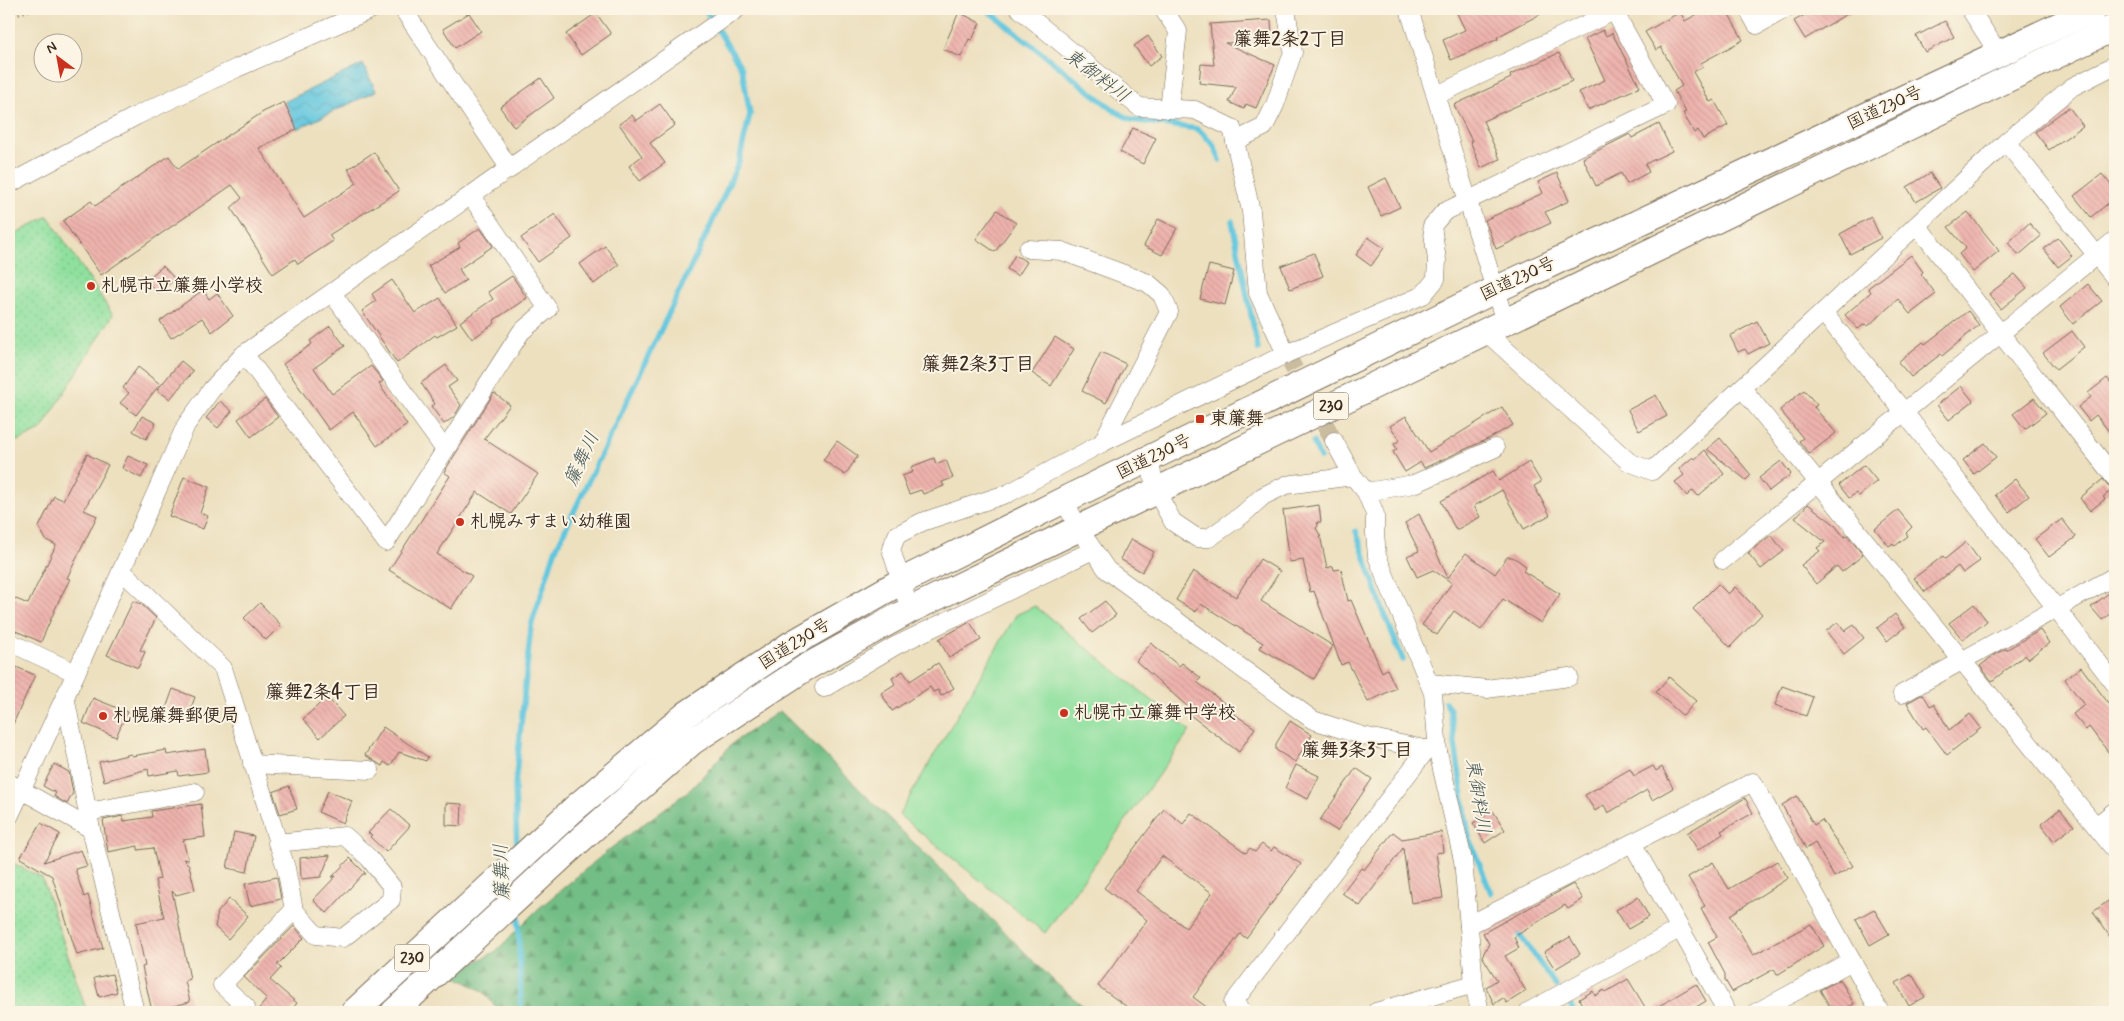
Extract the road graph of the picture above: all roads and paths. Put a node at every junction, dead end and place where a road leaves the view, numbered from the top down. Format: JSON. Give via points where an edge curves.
{"nodes":[{"id":1,"x":35,"y":9,"type":"edge"},
{"id":2,"x":372,"y":9,"type":"edge"},
{"id":3,"x":403,"y":9,"type":"edge"},
{"id":4,"x":737,"y":9,"type":"edge"},
{"id":5,"x":1020,"y":9,"type":"edge"},
{"id":6,"x":1164,"y":9,"type":"edge"},
{"id":7,"x":1286,"y":9,"type":"edge"},
{"id":8,"x":1409,"y":9,"type":"edge"},
{"id":9,"x":1748,"y":9,"type":"edge"},
{"id":10,"x":1785,"y":9,"type":"edge"},
{"id":11,"x":1970,"y":9,"type":"edge"},
{"id":12,"x":2094,"y":9,"type":"edge"},
{"id":13,"x":1613,"y":10,"type":"edge"},
{"id":14,"x":9,"y":16,"type":"edge"},
{"id":15,"x":2115,"y":27,"type":"edge"},
{"id":16,"x":1999,"y":54,"type":"junction"},
{"id":17,"x":2115,"y":65,"type":"edge"},
{"id":18,"x":1437,"y":96,"type":"junction"},
{"id":19,"x":1169,"y":109,"type":"junction"},
{"id":20,"x":1235,"y":141,"type":"junction"},
{"id":21,"x":2006,"y":142,"type":"junction"},
{"id":22,"x":510,"y":170,"type":"junction"},
{"id":23,"x":9,"y":184,"type":"edge"},
{"id":24,"x":471,"y":196,"type":"junction"},
{"id":25,"x":1468,"y":202,"type":"junction"},
{"id":26,"x":1917,"y":225,"type":"junction"},
{"id":27,"x":2115,"y":240,"type":"edge"},
{"id":28,"x":1028,"y":249,"type":"dead end"},
{"id":29,"x":2096,"y":255,"type":"junction"},
{"id":30,"x":2115,"y":278,"type":"edge"},
{"id":31,"x":1495,"y":290,"type":"junction"},
{"id":32,"x":332,"y":293,"type":"junction"},
{"id":33,"x":1823,"y":312,"type":"junction"},
{"id":34,"x":1495,"y":326,"type":"junction"},
{"id":35,"x":2000,"y":333,"type":"junction"},
{"id":36,"x":244,"y":354,"type":"junction"},
{"id":37,"x":1286,"y":354,"type":"junction"},
{"id":38,"x":1742,"y":388,"type":"junction"},
{"id":39,"x":1904,"y":412,"type":"junction"},
{"id":40,"x":1334,"y":441,"type":"tunnel mouth"},
{"id":41,"x":1102,"y":444,"type":"junction"},
{"id":42,"x":1495,"y":448,"type":"dead end"},
{"id":43,"x":446,"y":450,"type":"junction"},
{"id":44,"x":1148,"y":460,"type":"junction"},
{"id":45,"x":1353,"y":476,"type":"junction"},
{"id":46,"x":2115,"y":478,"type":"edge"},
{"id":47,"x":1818,"y":481,"type":"junction"},
{"id":48,"x":1156,"y":491,"type":"junction"},
{"id":49,"x":1366,"y":492,"type":"junction"},
{"id":50,"x":1064,"y":500,"type":"junction"},
{"id":51,"x":1078,"y":528,"type":"junction"},
{"id":52,"x":1093,"y":550,"type":"junction"},
{"id":53,"x":1723,"y":560,"type":"dead end"},
{"id":54,"x":122,"y":571,"type":"junction"},
{"id":55,"x":2115,"y":576,"type":"edge"},
{"id":56,"x":900,"y":582,"type":"junction"},
{"id":57,"x":2056,"y":608,"type":"junction"},
{"id":58,"x":910,"y":610,"type":"junction"},
{"id":59,"x":9,"y":642,"type":"edge"},
{"id":60,"x":1963,"y":660,"type":"junction"},
{"id":61,"x":76,"y":673,"type":"junction"},
{"id":62,"x":1569,"y":677,"type":"dead end"},
{"id":63,"x":1430,"y":683,"type":"junction"},
{"id":64,"x":2115,"y":684,"type":"edge"},
{"id":65,"x":824,"y":688,"type":"dead end"},
{"id":66,"x":1902,"y":694,"type":"dead end"},
{"id":67,"x":65,"y":696,"type":"junction"},
{"id":68,"x":1433,"y":750,"type":"junction"},
{"id":69,"x":252,"y":764,"type":"junction"},
{"id":70,"x":370,"y":770,"type":"dead end"},
{"id":71,"x":15,"y":787,"type":"edge"},
{"id":72,"x":195,"y":792,"type":"dead end"},
{"id":73,"x":2115,"y":811,"type":"edge"},
{"id":74,"x":9,"y":817,"type":"edge"},
{"id":75,"x":90,"y":821,"type":"junction"},
{"id":76,"x":2096,"y":826,"type":"junction"},
{"id":77,"x":278,"y":843,"type":"junction"},
{"id":78,"x":1632,"y":843,"type":"junction"},
{"id":79,"x":2115,"y":850,"type":"edge"},
{"id":80,"x":294,"y":910,"type":"junction"},
{"id":81,"x":1469,"y":926,"type":"junction"},
{"id":82,"x":1679,"y":929,"type":"junction"},
{"id":83,"x":1852,"y":961,"type":"junction"},
{"id":84,"x":1474,"y":984,"type":"junction"},
{"id":85,"x":246,"y":1007,"type":"dead end"},
{"id":86,"x":135,"y":1012,"type":"edge"},
{"id":87,"x":354,"y":1012,"type":"edge"},
{"id":88,"x":394,"y":1012,"type":"edge"},
{"id":89,"x":1243,"y":1012,"type":"edge"},
{"id":90,"x":1376,"y":1012,"type":"edge"},
{"id":91,"x":1480,"y":1012,"type":"edge"},
{"id":92,"x":1528,"y":1012,"type":"edge"},
{"id":93,"x":1727,"y":1012,"type":"edge"},
{"id":94,"x":1757,"y":1012,"type":"edge"},
{"id":95,"x":1880,"y":1012,"type":"edge"}],
"edges":[{"from":1,"to":14,"type":"path"},
{"from":2,"to":23,"type":"street","via":[[136,116]]},
{"from":3,"to":22,"type":"street"},
{"from":4,"to":22,"type":"street"},
{"from":5,"to":19,"type":"street","via":[[1139,107]]},
{"from":6,"to":19,"type":"street","via":[[1178,31]]},
{"from":7,"to":20,"type":"street","via":[[1293,52],[1275,105],[1264,128]]},
{"from":8,"to":18,"type":"street"},
{"from":9,"to":10,"type":"street","via":[[1757,25]]},
{"from":11,"to":16,"type":"street"},
{"from":12,"to":16,"type":"highway","name":"国道230号","number":"230"},
{"from":13,"to":18,"type":"street"},
{"from":13,"to":25,"type":"street","via":[[1666,105]]},
{"from":15,"to":34,"type":"highway","name":"国道230号","number":"230"},
{"from":16,"to":31,"type":"highway","name":"国道230号","number":"230"},
{"from":17,"to":21,"type":"street","via":[[2072,87]]},
{"from":18,"to":25,"type":"street"},
{"from":19,"to":20,"type":"street","via":[[1195,110],[1232,128]]},
{"from":20,"to":37,"type":"street","via":[[1251,211],[1258,293]]},
{"from":21,"to":26,"type":"street"},
{"from":21,"to":29,"type":"street"},
{"from":22,"to":24,"type":"street"},
{"from":24,"to":32,"type":"street"},
{"from":24,"to":43,"type":"street","via":[[548,309],[520,332]]},
{"from":25,"to":31,"type":"street"},
{"from":25,"to":37,"type":"street","via":[[1444,212],[1432,226],[1436,279],[1423,294]]},
{"from":26,"to":33,"type":"street"},
{"from":26,"to":35,"type":"street"},
{"from":27,"to":29,"type":"street"},
{"from":28,"to":41,"type":"street","via":[[1062,251],[1148,283],[1162,295],[1169,312]]},
{"from":29,"to":30,"type":"street"},
{"from":29,"to":35,"type":"street"},
{"from":31,"to":34,"type":"street"},
{"from":31,"to":44,"type":"highway","name":"国道230号","number":"230"},
{"from":32,"to":36,"type":"street"},
{"from":32,"to":43,"type":"street"},
{"from":33,"to":38,"type":"street"},
{"from":33,"to":39,"type":"street"},
{"from":34,"to":38,"type":"street","via":[[1629,462],[1652,471]]},
{"from":34,"to":48,"type":"highway","name":"国道230号","number":"230"},
{"from":35,"to":39,"type":"street"},
{"from":35,"to":46,"type":"street"},
{"from":36,"to":43,"type":"street","via":[[386,542]]},
{"from":36,"to":54,"type":"street","via":[[212,389],[186,425]]},
{"from":37,"to":41,"type":"street"},
{"from":38,"to":47,"type":"street"},
{"from":39,"to":47,"type":"street"},
{"from":39,"to":57,"type":"street"},
{"from":40,"to":45,"type":"street"},
{"from":41,"to":56,"type":"street","via":[[1009,493],[922,522],[897,535],[891,550]]},
{"from":42,"to":49,"type":"street","via":[[1414,484]]},
{"from":44,"to":48,"type":"street"},
{"from":44,"to":50,"type":"highway","name":"国道230号","number":"230"},
{"from":45,"to":48,"type":"street","via":[[1286,485],[1263,496],[1209,538],[1198,538],[1173,522]]},
{"from":45,"to":49,"type":"street"},
{"from":47,"to":53,"type":"street"},
{"from":47,"to":60,"type":"street"},
{"from":48,"to":51,"type":"highway","name":"国道230号","number":"230"},
{"from":49,"to":63,"type":"street","via":[[1375,514],[1377,556]]},
{"from":50,"to":51,"type":"street"},
{"from":50,"to":56,"type":"highway","name":"国道230号","number":"230"},
{"from":51,"to":52,"type":"street"},
{"from":51,"to":58,"type":"highway","name":"国道230号","number":"230"},
{"from":52,"to":65,"type":"street","via":[[895,646]]},
{"from":52,"to":68,"type":"street","via":[[1107,570],[1313,720],[1363,736]]},
{"from":54,"to":61,"type":"street"},
{"from":54,"to":69,"type":"street","via":[[223,668]]},
{"from":55,"to":57,"type":"street"},
{"from":56,"to":58,"type":"street"},
{"from":56,"to":87,"type":"highway","name":"国道230号","number":"230","via":[[790,645],[687,714],[575,808]]},
{"from":57,"to":60,"type":"street"},
{"from":57,"to":64,"type":"street"},
{"from":58,"to":88,"type":"highway","name":"国道230号","number":"230","via":[[805,668],[693,741],[580,840]]},
{"from":59,"to":61,"type":"street"},
{"from":60,"to":66,"type":"street"},
{"from":60,"to":76,"type":"street"},
{"from":61,"to":67,"type":"street"},
{"from":62,"to":63,"type":"street","via":[[1487,689]]},
{"from":63,"to":68,"type":"street","via":[[1433,693]]},
{"from":67,"to":71,"type":"street"},
{"from":67,"to":75,"type":"street"},
{"from":68,"to":81,"type":"street","via":[[1463,860]]},
{"from":68,"to":89,"type":"street","via":[[1233,1003]]},
{"from":69,"to":70,"type":"street"},
{"from":69,"to":77,"type":"street"},
{"from":71,"to":74,"type":"street"},
{"from":71,"to":75,"type":"street"},
{"from":72,"to":75,"type":"street"},
{"from":73,"to":76,"type":"street"},
{"from":75,"to":86,"type":"street"},
{"from":76,"to":79,"type":"street"},
{"from":77,"to":80,"type":"street"},
{"from":77,"to":80,"type":"street","via":[[345,836],[369,858],[392,887],[391,900],[343,938],[316,935]]},
{"from":78,"to":81,"type":"street"},
{"from":78,"to":82,"type":"street"},
{"from":78,"to":83,"type":"street","via":[[1753,782]]},
{"from":80,"to":85,"type":"street","via":[[222,984]]},
{"from":81,"to":84,"type":"street"},
{"from":82,"to":92,"type":"street"},
{"from":82,"to":93,"type":"street"},
{"from":83,"to":94,"type":"street"},
{"from":83,"to":95,"type":"street"},
{"from":84,"to":90,"type":"street"},
{"from":84,"to":91,"type":"street"}]}
